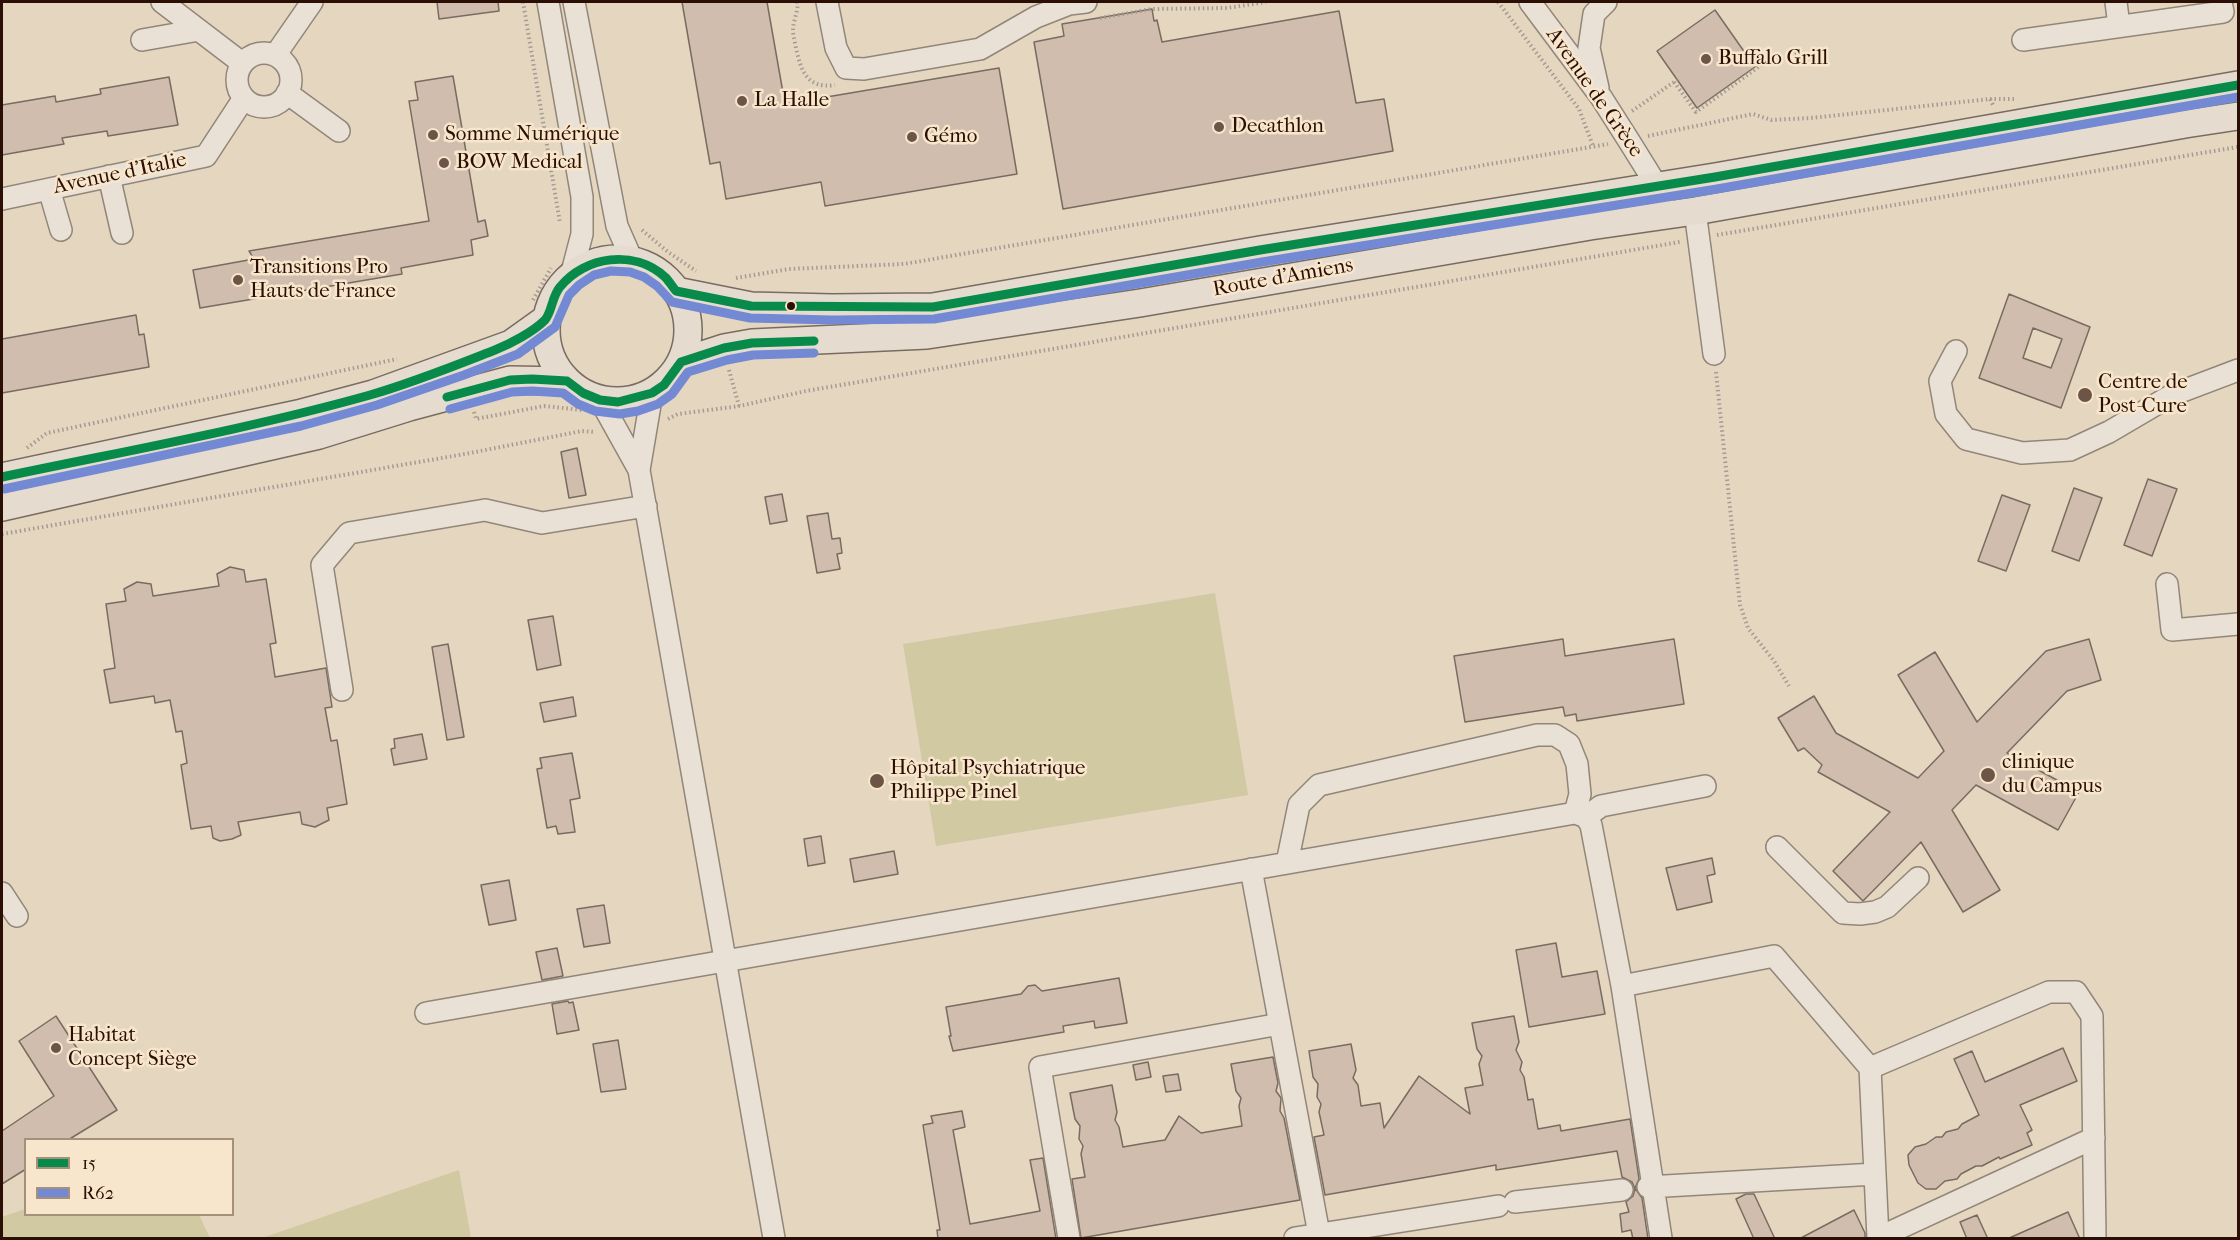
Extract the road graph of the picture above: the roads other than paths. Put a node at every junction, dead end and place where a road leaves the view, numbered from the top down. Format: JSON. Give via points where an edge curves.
{"nodes":[{"id":1,"x":162,"y":2,"type":"edge"},
{"id":2,"x":312,"y":2,"type":"edge"},
{"id":3,"x":548,"y":2,"type":"edge"},
{"id":4,"x":574,"y":2,"type":"edge"},
{"id":5,"x":827,"y":2,"type":"edge"},
{"id":6,"x":1086,"y":2,"type":"edge"},
{"id":7,"x":1530,"y":2,"type":"edge"},
{"id":8,"x":1606,"y":2,"type":"edge"},
{"id":9,"x":2116,"y":2,"type":"edge"},
{"id":10,"x":2221,"y":2,"type":"edge"},
{"id":11,"x":2119,"y":27,"type":"junction"},
{"id":12,"x":199,"y":30,"type":"junction"},
{"id":13,"x":2023,"y":39,"type":"dead end"},
{"id":14,"x":142,"y":40,"type":"dead end"},
{"id":15,"x":276,"y":54,"type":"junction"},
{"id":16,"x":242,"y":63,"type":"junction"},
{"id":17,"x":2238,"y":85,"type":"edge"},
{"id":18,"x":287,"y":93,"type":"junction"},
{"id":19,"x":1601,"y":97,"type":"junction"},
{"id":20,"x":244,"y":98,"type":"junction"},
{"id":21,"x":2238,"y":116,"type":"edge"},
{"id":22,"x":339,"y":131,"type":"dead end"},
{"id":23,"x":109,"y":176,"type":"junction"},
{"id":24,"x":1657,"y":186,"type":"junction"},
{"id":25,"x":49,"y":189,"type":"junction"},
{"id":26,"x":2,"y":199,"type":"edge"},
{"id":27,"x":1695,"y":211,"type":"junction"},
{"id":28,"x":1667,"y":215,"type":"junction"},
{"id":29,"x":61,"y":230,"type":"dead end"},
{"id":30,"x":122,"y":233,"type":"dead end"},
{"id":31,"x":632,"y":260,"type":"junction"},
{"id":32,"x":562,"y":269,"type":"junction"},
{"id":33,"x":676,"y":291,"type":"junction"},
{"id":34,"x":536,"y":314,"type":"junction"},
{"id":35,"x":1956,"y":351,"type":"dead end"},
{"id":36,"x":1714,"y":354,"type":"road end"},
{"id":37,"x":681,"y":362,"type":"junction"},
{"id":38,"x":2238,"y":370,"type":"edge"},
{"id":39,"x":567,"y":381,"type":"junction"},
{"id":40,"x":652,"y":393,"type":"junction"},
{"id":41,"x":600,"y":400,"type":"junction"},
{"id":42,"x":639,"y":470,"type":"junction"},
{"id":43,"x":2,"y":477,"type":"edge"},
{"id":44,"x":646,"y":506,"type":"junction"},
{"id":45,"x":2,"y":507,"type":"edge"},
{"id":46,"x":2167,"y":584,"type":"dead end"},
{"id":47,"x":2238,"y":624,"type":"edge"},
{"id":48,"x":342,"y":690,"type":"dead end"},
{"id":49,"x":1705,"y":786,"type":"dead end"},
{"id":50,"x":1580,"y":815,"type":"junction"},
{"id":51,"x":1777,"y":847,"type":"dead end"},
{"id":52,"x":1287,"y":863,"type":"junction"},
{"id":53,"x":1251,"y":869,"type":"junction"},
{"id":54,"x":1918,"y":878,"type":"dead end"},
{"id":55,"x":2,"y":893,"type":"edge"},
{"id":56,"x":17,"y":916,"type":"dead end"},
{"id":57,"x":725,"y":961,"type":"junction"},
{"id":58,"x":1622,"y":986,"type":"junction"},
{"id":59,"x":426,"y":1013,"type":"dead end"},
{"id":60,"x":1280,"y":1024,"type":"junction"},
{"id":61,"x":1870,"y":1068,"type":"junction"},
{"id":62,"x":2094,"y":1138,"type":"junction"},
{"id":63,"x":1875,"y":1174,"type":"junction"},
{"id":64,"x":1650,"y":1187,"type":"junction"},
{"id":65,"x":1622,"y":1190,"type":"dead end"},
{"id":66,"x":1331,"y":1234,"type":"edge"},
{"id":67,"x":1878,"y":1238,"type":"edge"},
{"id":68,"x":774,"y":1239,"type":"edge"},
{"id":69,"x":1069,"y":1239,"type":"edge"},
{"id":70,"x":1295,"y":1239,"type":"edge"},
{"id":71,"x":1661,"y":1239,"type":"edge"},
{"id":72,"x":2095,"y":1239,"type":"edge"}],
"edges":[{"from":1,"to":12,"type":"street"},
{"from":2,"to":15,"type":"street"},
{"from":3,"to":32,"type":"street","via":[[582,197],[582,234]]},
{"from":4,"to":31,"type":"street","via":[[616,226]]},
{"from":5,"to":6,"type":"street","via":[[836,48],[846,68],[864,69],[980,49],[1036,17]]},
{"from":7,"to":19,"type":"street","name":"Avenue de Grèce"},
{"from":8,"to":19,"type":"street","via":[[1594,14],[1589,48]]},
{"from":9,"to":11,"type":"street"},
{"from":10,"to":11,"type":"street","via":[[2223,12]]},
{"from":11,"to":13,"type":"street"},
{"from":12,"to":14,"type":"street"},
{"from":12,"to":16,"type":"street"},
{"from":15,"to":16,"type":"street","via":[[255,54]]},
{"from":15,"to":18,"type":"street","via":[[285,62],[291,77]]},
{"from":16,"to":20,"type":"street","via":[[237,85]]},
{"from":17,"to":24,"type":"main road","name":"Route d'Amiens"},
{"from":18,"to":20,"type":"street","via":[[270,106],[256,106]]},
{"from":18,"to":22,"type":"street"},
{"from":19,"to":24,"type":"street","name":"Avenue de Grèce"},
{"from":20,"to":23,"type":"street","name":"Avenue d'Italie","via":[[206,156]]},
{"from":21,"to":27,"type":"main road","name":"Route d'Amiens"},
{"from":23,"to":25,"type":"street","name":"Avenue d'Italie"},
{"from":23,"to":30,"type":"street"},
{"from":24,"to":28,"type":"street","name":"Avenue de Grèce"},
{"from":24,"to":33,"type":"main road","name":"Route d'Amiens","via":[[933,307],[751,306]]},
{"from":25,"to":26,"type":"street","name":"Avenue d'Italie"},
{"from":25,"to":29,"type":"street"},
{"from":27,"to":28,"type":"main road","name":"Route d'Amiens"},
{"from":27,"to":36,"type":"street"},
{"from":28,"to":37,"type":"main road","name":"Route d'Amiens","via":[[927,335],[753,343]]},
{"from":31,"to":32,"type":"main road","via":[[610,259]]},
{"from":31,"to":33,"type":"main road","via":[[664,277]]},
{"from":32,"to":34,"type":"main road","via":[[560,288],[551,303]]},
{"from":33,"to":37,"type":"main road","via":[[686,314],[688,338]]},
{"from":34,"to":39,"type":"main road","via":[[549,353]]},
{"from":34,"to":43,"type":"main road","via":[[511,344],[373,394],[298,414]]},
{"from":35,"to":38,"type":"street","via":[[1940,381],[1946,414],[1966,440],[2022,453],[2070,450],[2172,394]]},
{"from":37,"to":40,"type":"main road","via":[[664,385]]},
{"from":39,"to":41,"type":"main road"},
{"from":39,"to":45,"type":"main road","via":[[510,380],[319,435]]},
{"from":40,"to":41,"type":"main road","via":[[618,402]]},
{"from":40,"to":42,"type":"street"},
{"from":41,"to":42,"type":"street"},
{"from":42,"to":44,"type":"street"},
{"from":44,"to":48,"type":"street","via":[[542,523],[485,510],[349,533],[322,565]]},
{"from":44,"to":57,"type":"street"},
{"from":46,"to":47,"type":"street","via":[[2172,630]]},
{"from":49,"to":50,"type":"street","via":[[1601,806]]},
{"from":50,"to":52,"type":"street"},
{"from":50,"to":52,"type":"street","via":[[1577,764],[1569,744],[1556,735],[1537,735],[1318,785],[1299,805]]},
{"from":50,"to":58,"type":"street","via":[[1591,825]]},
{"from":51,"to":54,"type":"street","via":[[1843,913],[1875,912],[1887,907]]},
{"from":52,"to":53,"type":"street"},
{"from":53,"to":57,"type":"street"},
{"from":53,"to":60,"type":"street"},
{"from":55,"to":56,"type":"street"},
{"from":57,"to":59,"type":"street"},
{"from":57,"to":68,"type":"street"},
{"from":58,"to":61,"type":"street","via":[[1774,956]]},
{"from":58,"to":64,"type":"street"},
{"from":60,"to":66,"type":"street"},
{"from":60,"to":69,"type":"street","via":[[1040,1067]]},
{"from":61,"to":62,"type":"street","via":[[2049,992],[2076,992],[2092,1016]]},
{"from":61,"to":63,"type":"street"},
{"from":62,"to":67,"type":"street"},
{"from":62,"to":72,"type":"street"},
{"from":63,"to":64,"type":"street"},
{"from":63,"to":67,"type":"street"},
{"from":64,"to":71,"type":"street"},
{"from":65,"to":66,"type":"street","via":[[1506,1204]]},
{"from":66,"to":70,"type":"street"}]}
